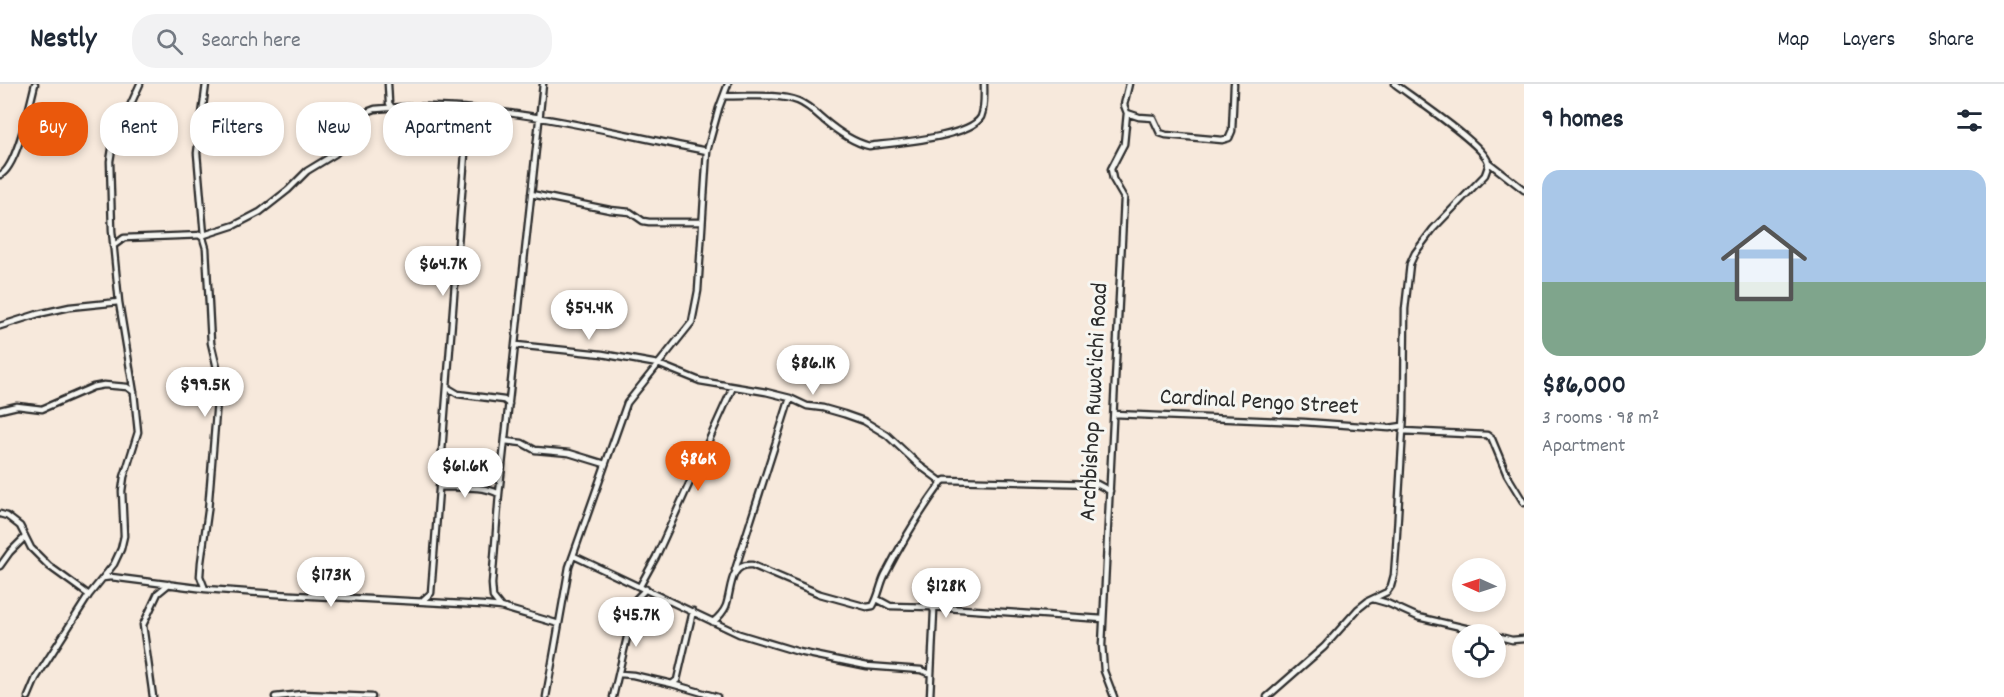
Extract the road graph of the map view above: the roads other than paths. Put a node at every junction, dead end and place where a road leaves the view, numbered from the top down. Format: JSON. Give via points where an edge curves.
{"nodes":[{"id":1,"x":35,"y":84,"type":"edge"},
{"id":2,"x":140,"y":84,"type":"edge"},
{"id":3,"x":206,"y":84,"type":"edge"},
{"id":4,"x":388,"y":84,"type":"edge"},
{"id":5,"x":543,"y":84,"type":"edge"},
{"id":6,"x":728,"y":84,"type":"edge"},
{"id":7,"x":984,"y":84,"type":"edge"},
{"id":8,"x":1129,"y":84,"type":"edge"},
{"id":9,"x":1234,"y":84,"type":"edge"},
{"id":10,"x":1395,"y":84,"type":"edge"},
{"id":11,"x":724,"y":96,"type":"junction"},
{"id":12,"x":389,"y":102,"type":"edge"},
{"id":13,"x":383,"y":109,"type":"edge"},
{"id":14,"x":1127,"y":113,"type":"junction"},
{"id":15,"x":513,"y":114,"type":"edge"},
{"id":16,"x":540,"y":117,"type":"junction"},
{"id":17,"x":707,"y":151,"type":"junction"},
{"id":18,"x":465,"y":156,"type":"edge"},
{"id":19,"x":1488,"y":162,"type":"junction"},
{"id":20,"x":0,"y":175,"type":"edge"},
{"id":21,"x":1524,"y":190,"type":"edge"},
{"id":22,"x":531,"y":194,"type":"junction"},
{"id":23,"x":702,"y":222,"type":"junction"},
{"id":24,"x":112,"y":231,"type":"junction"},
{"id":25,"x":202,"y":235,"type":"junction"},
{"id":26,"x":124,"y":238,"type":"junction"},
{"id":27,"x":114,"y":246,"type":"junction"},
{"id":28,"x":119,"y":302,"type":"junction"},
{"id":29,"x":0,"y":326,"type":"edge"},
{"id":30,"x":516,"y":345,"type":"junction"},
{"id":31,"x":658,"y":364,"type":"junction"},
{"id":32,"x":733,"y":387,"type":"junction"},
{"id":33,"x":447,"y":388,"type":"junction"},
{"id":34,"x":134,"y":393,"type":"junction"},
{"id":35,"x":790,"y":398,"type":"junction"},
{"id":36,"x":509,"y":404,"type":"junction"},
{"id":37,"x":0,"y":410,"type":"edge"},
{"id":38,"x":1114,"y":414,"type":"junction"},
{"id":39,"x":1402,"y":429,"type":"junction"},
{"id":40,"x":505,"y":441,"type":"junction"},
{"id":41,"x":605,"y":464,"type":"junction"},
{"id":42,"x":942,"y":482,"type":"junction"},
{"id":43,"x":439,"y":487,"type":"junction"},
{"id":44,"x":1110,"y":491,"type":"junction"},
{"id":45,"x":499,"y":494,"type":"junction"},
{"id":46,"x":1524,"y":503,"type":"edge"},
{"id":47,"x":0,"y":514,"type":"edge"},
{"id":48,"x":25,"y":537,"type":"junction"},
{"id":49,"x":574,"y":556,"type":"junction"},
{"id":50,"x":0,"y":566,"type":"edge"},
{"id":51,"x":735,"y":572,"type":"junction"},
{"id":52,"x":103,"y":578,"type":"junction"},
{"id":53,"x":169,"y":584,"type":"junction"},
{"id":54,"x":640,"y":586,"type":"junction"},
{"id":55,"x":205,"y":589,"type":"junction"},
{"id":56,"x":646,"y":590,"type":"junction"},
{"id":57,"x":431,"y":593,"type":"junction"},
{"id":58,"x":89,"y":595,"type":"junction"},
{"id":59,"x":493,"y":597,"type":"junction"},
{"id":60,"x":877,"y":599,"type":"junction"},
{"id":61,"x":1373,"y":599,"type":"junction"},
{"id":62,"x":422,"y":601,"type":"junction"},
{"id":63,"x":436,"y":602,"type":"junction"},
{"id":64,"x":482,"y":605,"type":"junction"},
{"id":65,"x":501,"y":607,"type":"junction"},
{"id":66,"x":932,"y":607,"type":"junction"},
{"id":67,"x":693,"y":612,"type":"junction"},
{"id":68,"x":1103,"y":620,"type":"junction"},
{"id":69,"x":714,"y":622,"type":"junction"},
{"id":70,"x":559,"y":624,"type":"junction"},
{"id":71,"x":1452,"y":625,"type":"edge"},
{"id":72,"x":1506,"y":638,"type":"edge"},
{"id":73,"x":1524,"y":639,"type":"edge"},
{"id":74,"x":931,"y":674,"type":"junction"},
{"id":75,"x":620,"y":675,"type":"junction"},
{"id":76,"x":672,"y":684,"type":"junction"},
{"id":77,"x":695,"y":694,"type":"edge"},
{"id":78,"x":28,"y":697,"type":"edge"},
{"id":79,"x":153,"y":697,"type":"edge"},
{"id":80,"x":275,"y":697,"type":"edge"},
{"id":81,"x":372,"y":697,"type":"edge"},
{"id":82,"x":546,"y":697,"type":"edge"},
{"id":83,"x":613,"y":697,"type":"edge"},
{"id":84,"x":717,"y":697,"type":"edge"},
{"id":85,"x":930,"y":697,"type":"edge"},
{"id":86,"x":1114,"y":697,"type":"edge"},
{"id":87,"x":1267,"y":697,"type":"edge"}],
"edges":[{"from":1,"to":20,"type":"street","via":[[12,163]]},
{"from":2,"to":24,"type":"street","via":[[112,143]]},
{"from":3,"to":25,"type":"street","via":[[197,153]]},
{"from":4,"to":12,"type":"street"},
{"from":5,"to":16,"type":"street"},
{"from":6,"to":11,"type":"street"},
{"from":7,"to":11,"type":"street","via":[[983,110],[968,127],[947,135],[869,146],[844,135],[797,100]]},
{"from":8,"to":14,"type":"street","via":[[1124,105]]},
{"from":9,"to":14,"type":"street","via":[[1232,131],[1229,138],[1222,140],[1166,135],[1158,130],[1153,117]]},
{"from":10,"to":19,"type":"street","via":[[1471,142]]},
{"from":11,"to":17,"type":"street"},
{"from":13,"to":25,"type":"street","via":[[367,112],[335,154],[308,171],[260,212]]},
{"from":14,"to":38,"type":"street","name":"Archbishop Ruwa'ichi Road","via":[[1124,144],[1111,169],[1124,198]]},
{"from":15,"to":16,"type":"street"},
{"from":16,"to":17,"type":"street"},
{"from":16,"to":22,"type":"street"},
{"from":17,"to":23,"type":"street"},
{"from":18,"to":33,"type":"street"},
{"from":19,"to":21,"type":"street"},
{"from":19,"to":39,"type":"street","via":[[1485,175],[1433,229],[1410,264]]},
{"from":22,"to":23,"type":"street","via":[[630,212],[649,222]]},
{"from":22,"to":30,"type":"street"},
{"from":23,"to":31,"type":"street","via":[[692,322]]},
{"from":24,"to":26,"type":"street"},
{"from":24,"to":27,"type":"street"},
{"from":25,"to":26,"type":"street"},
{"from":25,"to":55,"type":"street","via":[[218,388],[200,576]]},
{"from":26,"to":27,"type":"street"},
{"from":27,"to":28,"type":"street"},
{"from":28,"to":29,"type":"street","via":[[70,307]]},
{"from":28,"to":34,"type":"street"},
{"from":30,"to":31,"type":"street"},
{"from":30,"to":36,"type":"street"},
{"from":31,"to":32,"type":"street","via":[[700,381]]},
{"from":31,"to":41,"type":"street","via":[[627,403]]},
{"from":32,"to":35,"type":"street"},
{"from":32,"to":54,"type":"street"},
{"from":33,"to":36,"type":"street","via":[[458,394]]},
{"from":33,"to":43,"type":"street"},
{"from":34,"to":37,"type":"street","via":[[127,387],[104,385],[42,409],[17,406]]},
{"from":34,"to":52,"type":"street","via":[[138,432],[122,491],[124,536],[114,564]]},
{"from":35,"to":42,"type":"street","via":[[864,421],[887,435]]},
{"from":35,"to":51,"type":"street"},
{"from":36,"to":40,"type":"street"},
{"from":38,"to":39,"type":"street","name":"Cardinal Pengo Street"},
{"from":38,"to":44,"type":"street","name":"Archbishop Ruwa'ichi Road"},
{"from":39,"to":46,"type":"street","name":"Cardinal Pengo Street","via":[[1487,435]]},
{"from":39,"to":61,"type":"street","via":[[1394,575],[1387,591]]},
{"from":40,"to":41,"type":"street"},
{"from":40,"to":45,"type":"street"},
{"from":41,"to":49,"type":"street"},
{"from":42,"to":44,"type":"street","via":[[1097,484]]},
{"from":42,"to":60,"type":"street","via":[[917,516],[883,579]]},
{"from":43,"to":45,"type":"street"},
{"from":43,"to":57,"type":"street"},
{"from":44,"to":68,"type":"street","name":"Archbishop Ruwa'ichi Road"},
{"from":45,"to":59,"type":"street"},
{"from":47,"to":48,"type":"street","via":[[20,526]]},
{"from":48,"to":50,"type":"street"},
{"from":48,"to":58,"type":"street","via":[[49,566]]},
{"from":49,"to":54,"type":"street"},
{"from":49,"to":70,"type":"street"},
{"from":51,"to":60,"type":"street","via":[[744,564],[752,565],[819,594],[867,607]]},
{"from":51,"to":69,"type":"street","via":[[725,608]]},
{"from":52,"to":53,"type":"street"},
{"from":52,"to":58,"type":"street"},
{"from":53,"to":55,"type":"street"},
{"from":53,"to":79,"type":"street","via":[[158,593],[143,625]]},
{"from":54,"to":56,"type":"street"},
{"from":55,"to":62,"type":"street"},
{"from":56,"to":67,"type":"street"},
{"from":56,"to":75,"type":"street","via":[[636,599]]},
{"from":57,"to":62,"type":"street"},
{"from":57,"to":63,"type":"street"},
{"from":58,"to":78,"type":"street"},
{"from":59,"to":64,"type":"street"},
{"from":59,"to":65,"type":"street"},
{"from":60,"to":66,"type":"street","via":[[890,606]]},
{"from":61,"to":71,"type":"street","via":[[1418,617]]},
{"from":61,"to":87,"type":"street"},
{"from":62,"to":63,"type":"street"},
{"from":63,"to":64,"type":"street"},
{"from":64,"to":65,"type":"street"},
{"from":65,"to":70,"type":"street"},
{"from":66,"to":68,"type":"street"},
{"from":66,"to":74,"type":"street","via":[[935,616]]},
{"from":67,"to":69,"type":"street"},
{"from":67,"to":76,"type":"street","via":[[679,676]]},
{"from":68,"to":86,"type":"street","name":"Archbishop Ruwa'ichi Road","via":[[1101,659]]},
{"from":69,"to":74,"type":"street","via":[[799,652],[867,666],[921,669]]},
{"from":70,"to":82,"type":"street"},
{"from":72,"to":73,"type":"street"},
{"from":74,"to":85,"type":"street"},
{"from":75,"to":76,"type":"street"},
{"from":75,"to":83,"type":"street"},
{"from":76,"to":77,"type":"street"},
{"from":77,"to":84,"type":"street"},
{"from":80,"to":81,"type":"street"}]}
